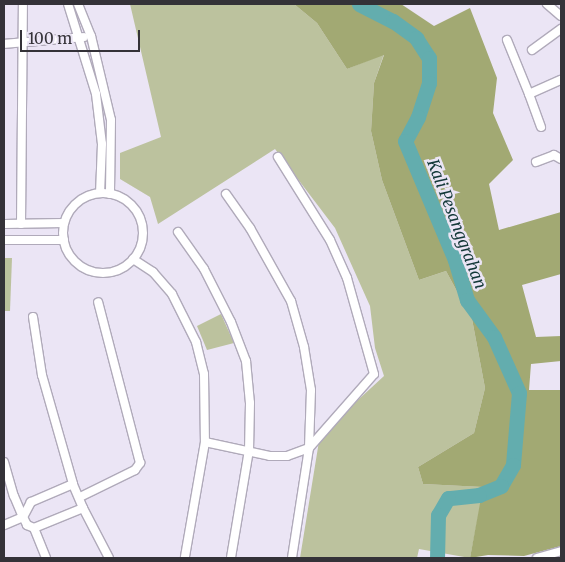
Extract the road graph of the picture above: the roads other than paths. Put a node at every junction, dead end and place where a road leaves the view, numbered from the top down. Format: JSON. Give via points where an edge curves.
{"nodes":[{"id":1,"x":22,"y":4,"type":"edge"},
{"id":2,"x":68,"y":4,"type":"edge"},
{"id":3,"x":78,"y":4,"type":"edge"},
{"id":4,"x":547,"y":4,"type":"edge"},
{"id":5,"x":561,"y":16,"type":"edge"},
{"id":6,"x":561,"y":29,"type":"edge"},
{"id":7,"x":90,"y":36,"type":"junction"},
{"id":8,"x":81,"y":38,"type":"junction"},
{"id":9,"x":507,"y":40,"type":"dead end"},
{"id":10,"x":4,"y":44,"type":"edge"},
{"id":11,"x":21,"y":44,"type":"junction"},
{"id":12,"x":532,"y":50,"type":"dead end"},
{"id":13,"x":561,"y":80,"type":"edge"},
{"id":14,"x":529,"y":94,"type":"junction"},
{"id":15,"x":541,"y":127,"type":"dead end"},
{"id":16,"x":278,"y":157,"type":"dead end"},
{"id":17,"x":561,"y":159,"type":"edge"},
{"id":18,"x":536,"y":162,"type":"dead end"},
{"id":19,"x":100,"y":193,"type":"junction"},
{"id":20,"x":110,"y":194,"type":"junction"},
{"id":21,"x":226,"y":194,"type":"dead end"},
{"id":22,"x":64,"y":223,"type":"junction"},
{"id":23,"x":4,"y":224,"type":"edge"},
{"id":24,"x":21,"y":224,"type":"junction"},
{"id":25,"x":178,"y":232,"type":"dead end"},
{"id":26,"x":4,"y":240,"type":"edge"},
{"id":27,"x":64,"y":240,"type":"junction"},
{"id":28,"x":134,"y":259,"type":"junction"},
{"id":29,"x":98,"y":302,"type":"dead end"},
{"id":30,"x":33,"y":317,"type":"dead end"},
{"id":31,"x":205,"y":442,"type":"junction"},
{"id":32,"x":309,"y":448,"type":"junction"},
{"id":33,"x":249,"y":450,"type":"junction"},
{"id":34,"x":4,"y":462,"type":"edge"},
{"id":35,"x":73,"y":484,"type":"junction"},
{"id":36,"x":80,"y":496,"type":"junction"},
{"id":37,"x":83,"y":508,"type":"junction"},
{"id":38,"x":23,"y":517,"type":"junction"},
{"id":39,"x":4,"y":525,"type":"edge"},
{"id":40,"x":34,"y":528,"type":"junction"},
{"id":41,"x":561,"y":551,"type":"edge"},
{"id":42,"x":186,"y":557,"type":"dead end"},
{"id":43,"x":46,"y":558,"type":"edge"},
{"id":44,"x":109,"y":558,"type":"edge"},
{"id":45,"x":231,"y":558,"type":"edge"},
{"id":46,"x":292,"y":558,"type":"edge"},
{"id":47,"x":537,"y":558,"type":"edge"}],
"edges":[{"from":1,"to":11,"type":"street"},
{"from":2,"to":8,"type":"street"},
{"from":3,"to":7,"type":"street"},
{"from":4,"to":5,"type":"street"},
{"from":6,"to":12,"type":"street"},
{"from":7,"to":8,"type":"street"},
{"from":7,"to":20,"type":"street","via":[[111,120]]},
{"from":8,"to":11,"type":"street"},
{"from":8,"to":19,"type":"street","via":[[100,122]]},
{"from":9,"to":14,"type":"street"},
{"from":10,"to":11,"type":"street"},
{"from":11,"to":24,"type":"street"},
{"from":13,"to":14,"type":"street"},
{"from":14,"to":15,"type":"street"},
{"from":16,"to":32,"type":"street","via":[[330,240],[344,270],[374,374]]},
{"from":17,"to":18,"type":"street","via":[[554,155]]},
{"from":19,"to":20,"type":"street"},
{"from":19,"to":22,"type":"street","via":[[77,203]]},
{"from":20,"to":28,"type":"street","via":[[122,198],[140,217],[142,240]]},
{"from":21,"to":32,"type":"street","via":[[250,228],[291,301],[304,347],[311,390]]},
{"from":22,"to":24,"type":"street"},
{"from":22,"to":27,"type":"street"},
{"from":23,"to":24,"type":"street"},
{"from":25,"to":33,"type":"street","via":[[204,269],[231,322],[246,361],[250,403]]},
{"from":26,"to":27,"type":"street"},
{"from":27,"to":28,"type":"street","via":[[68,253],[89,270],[113,271]]},
{"from":28,"to":31,"type":"street","via":[[153,272],[172,294],[196,342],[207,405]]},
{"from":29,"to":36,"type":"street","via":[[140,463],[135,470]]},
{"from":30,"to":35,"type":"street","via":[[42,376]]},
{"from":31,"to":33,"type":"street"},
{"from":31,"to":42,"type":"street"},
{"from":32,"to":33,"type":"street","via":[[278,456]]},
{"from":32,"to":46,"type":"street"},
{"from":33,"to":45,"type":"street"},
{"from":34,"to":38,"type":"street"},
{"from":35,"to":36,"type":"street"},
{"from":35,"to":38,"type":"street","via":[[31,502]]},
{"from":36,"to":37,"type":"street"},
{"from":37,"to":40,"type":"street"},
{"from":37,"to":44,"type":"street"},
{"from":38,"to":39,"type":"street"},
{"from":38,"to":40,"type":"street"},
{"from":40,"to":43,"type":"street"},
{"from":41,"to":47,"type":"street"}]}
